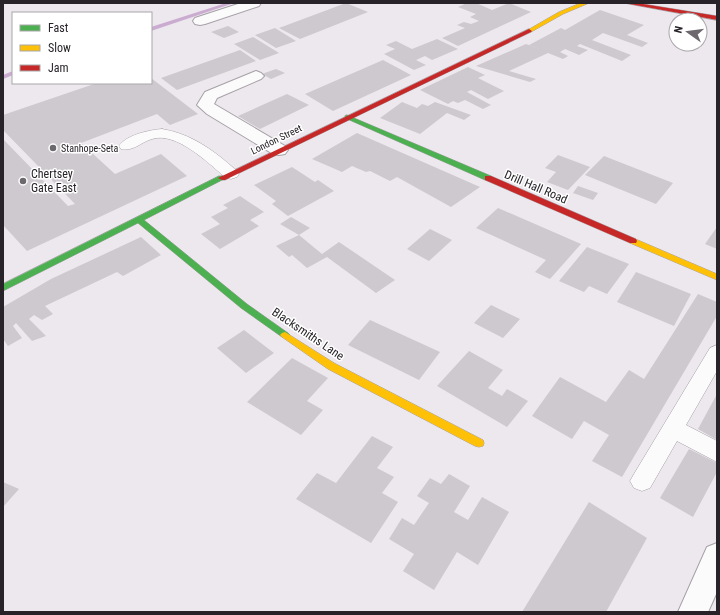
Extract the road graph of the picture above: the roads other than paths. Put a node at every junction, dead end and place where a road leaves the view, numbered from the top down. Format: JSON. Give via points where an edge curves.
{"nodes":[{"id":1,"x":254,"y":3,"type":"edge"},
{"id":2,"x":568,"y":3,"type":"edge"},
{"id":3,"x":586,"y":3,"type":"edge"},
{"id":4,"x":627,"y":3,"type":"edge"},
{"id":5,"x":646,"y":4,"type":"edge"},
{"id":6,"x":561,"y":13,"type":"junction"},
{"id":7,"x":717,"y":18,"type":"edge"},
{"id":8,"x":200,"y":21,"type":"dead end"},
{"id":9,"x":256,"y":76,"type":"dead end"},
{"id":10,"x":347,"y":117,"type":"junction"},
{"id":11,"x":126,"y":146,"type":"dead end"},
{"id":12,"x":279,"y":150,"type":"junction"},
{"id":13,"x":231,"y":174,"type":"junction"},
{"id":14,"x":139,"y":220,"type":"junction"},
{"id":15,"x":717,"y":277,"type":"edge"},
{"id":16,"x":3,"y":288,"type":"edge"},
{"id":17,"x":717,"y":352,"type":"edge"},
{"id":18,"x":674,"y":429,"type":"junction"},
{"id":19,"x":480,"y":443,"type":"dead end"},
{"id":20,"x":717,"y":452,"type":"edge"},
{"id":21,"x":642,"y":481,"type":"dead end"},
{"id":22,"x":717,"y":557,"type":"edge"},
{"id":23,"x":693,"y":612,"type":"edge"}],
"edges":[{"from":1,"to":8,"type":"street"},
{"from":2,"to":6,"type":"street","name":"London Street"},
{"from":3,"to":6,"type":"street","name":"London Street"},
{"from":4,"to":5,"type":"street"},
{"from":5,"to":7,"type":"street"},
{"from":6,"to":10,"type":"street","name":"London Street"},
{"from":9,"to":12,"type":"street","via":[[211,95],[205,105]]},
{"from":10,"to":12,"type":"street","name":"London Street"},
{"from":10,"to":15,"type":"street","name":"Drill Hall Road"},
{"from":11,"to":13,"type":"lane","via":[[152,134],[169,134],[190,143]]},
{"from":12,"to":13,"type":"street","name":"London Street"},
{"from":13,"to":14,"type":"street","name":"London Street"},
{"from":14,"to":16,"type":"street","name":"London Street"},
{"from":14,"to":19,"type":"street","name":"Blacksmiths Lane","via":[[244,306],[331,366]]},
{"from":17,"to":18,"type":"lane"},
{"from":18,"to":20,"type":"lane"},
{"from":18,"to":21,"type":"lane"},
{"from":22,"to":23,"type":"street"}]}
